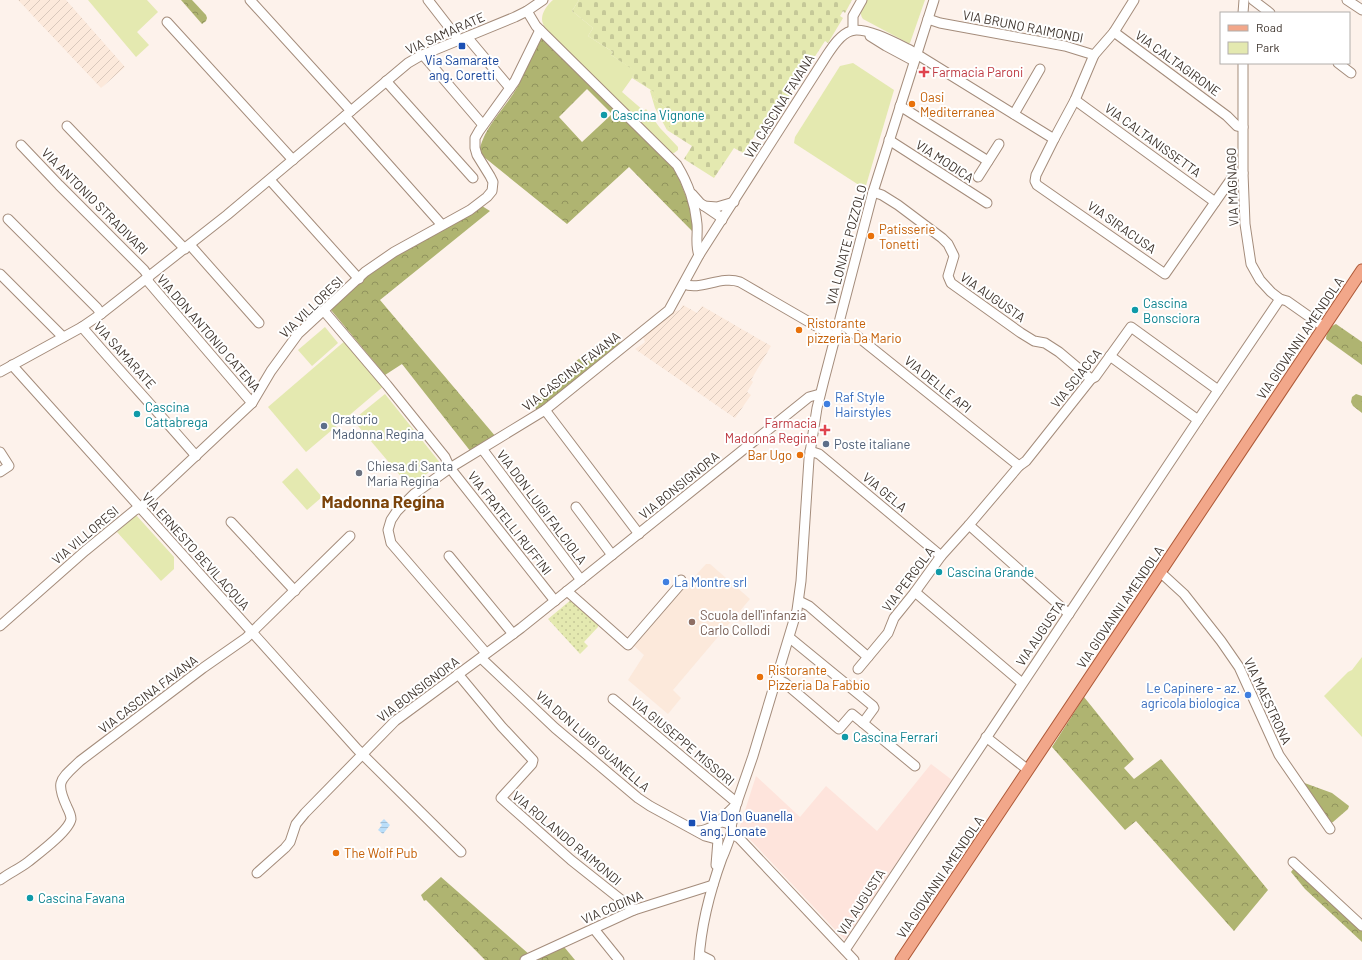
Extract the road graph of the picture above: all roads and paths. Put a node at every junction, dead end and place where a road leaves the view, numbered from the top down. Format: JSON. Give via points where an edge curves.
{"nodes":[{"id":1,"x":250,"y":0,"type":"edge"},
{"id":2,"x":428,"y":0,"type":"edge"},
{"id":3,"x":543,"y":0,"type":"edge"},
{"id":4,"x":862,"y":0,"type":"edge"},
{"id":5,"x":934,"y":0,"type":"edge"},
{"id":6,"x":1134,"y":0,"type":"edge"},
{"id":7,"x":1244,"y":0,"type":"edge"},
{"id":8,"x":1253,"y":0,"type":"edge"},
{"id":9,"x":1347,"y":0,"type":"edge"},
{"id":10,"x":1362,"y":10,"type":"edge"},
{"id":11,"x":527,"y":11,"type":"junction"},
{"id":12,"x":1243,"y":12,"type":"edge"},
{"id":13,"x":1269,"y":12,"type":"edge"},
{"id":14,"x":928,"y":19,"type":"junction"},
{"id":15,"x":167,"y":22,"type":"dead end"},
{"id":16,"x":540,"y":30,"type":"junction"},
{"id":17,"x":859,"y":30,"type":"junction"},
{"id":18,"x":1114,"y":32,"type":"junction"},
{"id":19,"x":462,"y":39,"type":"junction"},
{"id":20,"x":423,"y":55,"type":"junction"},
{"id":21,"x":1094,"y":55,"type":"junction"},
{"id":22,"x":915,"y":57,"type":"junction"},
{"id":23,"x":1243,"y":64,"type":"edge"},
{"id":24,"x":1339,"y":64,"type":"edge"},
{"id":25,"x":1040,"y":68,"type":"dead end"},
{"id":26,"x":1351,"y":73,"type":"dead end"},
{"id":27,"x":386,"y":81,"type":"junction"},
{"id":28,"x":510,"y":88,"type":"junction"},
{"id":29,"x":1075,"y":100,"type":"junction"},
{"id":30,"x":900,"y":106,"type":"junction"},
{"id":31,"x":348,"y":113,"type":"junction"},
{"id":32,"x":1014,"y":114,"type":"junction"},
{"id":33,"x":1227,"y":116,"type":"junction"},
{"id":34,"x":1243,"y":116,"type":"junction"},
{"id":35,"x":483,"y":125,"type":"junction"},
{"id":36,"x":67,"y":126,"type":"dead end"},
{"id":37,"x":1243,"y":127,"type":"junction"},
{"id":38,"x":1054,"y":139,"type":"junction"},
{"id":39,"x":889,"y":140,"type":"junction"},
{"id":40,"x":999,"y":144,"type":"dead end"},
{"id":41,"x":21,"y":145,"type":"dead end"},
{"id":42,"x":293,"y":160,"type":"junction"},
{"id":43,"x":988,"y":161,"type":"junction"},
{"id":44,"x":1243,"y":173,"type":"junction"},
{"id":45,"x":978,"y":177,"type":"dead end"},
{"id":46,"x":473,"y":178,"type":"dead end"},
{"id":47,"x":270,"y":180,"type":"junction"},
{"id":48,"x":873,"y":192,"type":"junction"},
{"id":49,"x":691,"y":193,"type":"junction"},
{"id":50,"x":734,"y":202,"type":"junction"},
{"id":51,"x":1215,"y":202,"type":"junction"},
{"id":52,"x":987,"y":203,"type":"dead end"},
{"id":53,"x":704,"y":206,"type":"junction"},
{"id":54,"x":8,"y":219,"type":"dead end"},
{"id":55,"x":722,"y":220,"type":"junction"},
{"id":56,"x":442,"y":225,"type":"junction"},
{"id":57,"x":187,"y":247,"type":"junction"},
{"id":58,"x":699,"y":255,"type":"junction"},
{"id":59,"x":1362,"y":270,"type":"edge"},
{"id":60,"x":0,"y":274,"type":"edge"},
{"id":61,"x":148,"y":278,"type":"junction"},
{"id":62,"x":359,"y":279,"type":"junction"},
{"id":63,"x":684,"y":284,"type":"junction"},
{"id":64,"x":1280,"y":299,"type":"junction"},
{"id":65,"x":324,"y":311,"type":"junction"},
{"id":66,"x":101,"y":314,"type":"junction"},
{"id":67,"x":259,"y":324,"type":"dead end"},
{"id":68,"x":838,"y":324,"type":"junction"},
{"id":69,"x":82,"y":327,"type":"junction"},
{"id":70,"x":1324,"y":327,"type":"junction"},
{"id":71,"x":63,"y":337,"type":"junction"},
{"id":72,"x":835,"y":337,"type":"junction"},
{"id":73,"x":1110,"y":356,"type":"junction"},
{"id":74,"x":12,"y":365,"type":"junction"},
{"id":75,"x":0,"y":372,"type":"edge"},
{"id":76,"x":1091,"y":379,"type":"junction"},
{"id":77,"x":1218,"y":390,"type":"junction"},
{"id":78,"x":820,"y":394,"type":"junction"},
{"id":79,"x":252,"y":403,"type":"junction"},
{"id":80,"x":545,"y":410,"type":"junction"},
{"id":81,"x":1198,"y":420,"type":"junction"},
{"id":82,"x":483,"y":450,"type":"junction"},
{"id":83,"x":810,"y":451,"type":"junction"},
{"id":84,"x":0,"y":452,"type":"edge"},
{"id":85,"x":196,"y":456,"type":"junction"},
{"id":86,"x":1019,"y":466,"type":"junction"},
{"id":87,"x":450,"y":468,"type":"junction"},
{"id":88,"x":0,"y":472,"type":"edge"},
{"id":89,"x":576,"y":507,"type":"dead end"},
{"id":90,"x":140,"y":508,"type":"junction"},
{"id":91,"x":231,"y":522,"type":"dead end"},
{"id":92,"x":969,"y":525,"type":"junction"},
{"id":93,"x":639,"y":534,"type":"junction"},
{"id":94,"x":350,"y":536,"type":"dead end"},
{"id":95,"x":393,"y":545,"type":"joint"},
{"id":96,"x":612,"y":555,"type":"junction"},
{"id":97,"x":449,"y":556,"type":"dead end"},
{"id":98,"x":941,"y":556,"type":"junction"},
{"id":99,"x":1160,"y":572,"type":"junction"},
{"id":100,"x":581,"y":580,"type":"junction"},
{"id":101,"x":681,"y":580,"type":"dead end"},
{"id":102,"x":295,"y":591,"type":"junction"},
{"id":103,"x":567,"y":591,"type":"junction"},
{"id":104,"x":914,"y":592,"type":"junction"},
{"id":105,"x":555,"y":601,"type":"junction"},
{"id":106,"x":799,"y":601,"type":"junction"},
{"id":107,"x":1069,"y":614,"type":"junction"},
{"id":108,"x":0,"y":626,"type":"edge"},
{"id":109,"x":252,"y":632,"type":"junction"},
{"id":110,"x":513,"y":634,"type":"junction"},
{"id":111,"x":790,"y":638,"type":"junction"},
{"id":112,"x":484,"y":656,"type":"junction"},
{"id":113,"x":868,"y":657,"type":"junction"},
{"id":114,"x":858,"y":669,"type":"dead end"},
{"id":115,"x":458,"y":674,"type":"junction"},
{"id":116,"x":777,"y":679,"type":"junction"},
{"id":117,"x":1022,"y":683,"type":"junction"},
{"id":118,"x":613,"y":699,"type":"dead end"},
{"id":119,"x":863,"y":723,"type":"junction"},
{"id":120,"x":986,"y":737,"type":"junction"},
{"id":121,"x":361,"y":754,"type":"junction"},
{"id":122,"x":915,"y":766,"type":"dead end"},
{"id":123,"x":1028,"y":770,"type":"junction"},
{"id":124,"x":736,"y":804,"type":"junction"},
{"id":125,"x":716,"y":825,"type":"junction"},
{"id":126,"x":1330,"y":830,"type":"dead end"},
{"id":127,"x":698,"y":831,"type":"junction"},
{"id":128,"x":730,"y":833,"type":"junction"},
{"id":129,"x":717,"y":840,"type":"junction"},
{"id":130,"x":461,"y":852,"type":"dead end"},
{"id":131,"x":1294,"y":862,"type":"dead end"},
{"id":132,"x":257,"y":873,"type":"dead end"},
{"id":133,"x":716,"y":875,"type":"junction"},
{"id":134,"x":0,"y":880,"type":"edge"},
{"id":135,"x":713,"y":885,"type":"junction"},
{"id":136,"x":634,"y":910,"type":"junction"},
{"id":137,"x":1362,"y":926,"type":"edge"},
{"id":138,"x":594,"y":929,"type":"junction"},
{"id":139,"x":845,"y":950,"type":"junction"},
{"id":140,"x":903,"y":957,"type":"edge"},
{"id":141,"x":700,"y":958,"type":"edge"},
{"id":142,"x":525,"y":960,"type":"edge"},
{"id":143,"x":619,"y":960,"type":"edge"},
{"id":144,"x":710,"y":960,"type":"edge"},
{"id":145,"x":854,"y":960,"type":"edge"}],
"edges":[{"from":1,"to":31,"type":"street"},
{"from":2,"to":19,"type":"street"},
{"from":3,"to":11,"type":"street","name":"VIA SAMARATE"},
{"from":4,"to":17,"type":"street","via":[[853,16]]},
{"from":5,"to":14,"type":"street","name":"VIA LONATE POZZOLO"},
{"from":6,"to":18,"type":"street","name":"VIA BRUNO RAIMONDI"},
{"from":7,"to":12,"type":"street"},
{"from":8,"to":13,"type":"street"},
{"from":9,"to":10,"type":"street"},
{"from":11,"to":16,"type":"street"},
{"from":11,"to":19,"type":"street","name":"VIA SAMARATE"},
{"from":14,"to":21,"type":"street","name":"VIA BRUNO RAIMONDI","via":[[1065,46]]},
{"from":14,"to":22,"type":"street","name":"VIA LONATE POZZOLO"},
{"from":15,"to":42,"type":"street"},
{"from":16,"to":28,"type":"street","name":"VIA VILLORESI"},
{"from":16,"to":49,"type":"street","via":[[671,158]]},
{"from":17,"to":22,"type":"street","via":[[886,46]]},
{"from":17,"to":50,"type":"street","name":"VIA CASCINA FAVANA","via":[[844,35],[830,50]]},
{"from":18,"to":21,"type":"street","name":"VIA BRUNO RAIMONDI"},
{"from":18,"to":33,"type":"street","name":"VIA CALTAGIRONE"},
{"from":19,"to":20,"type":"street","name":"VIA SAMARATE"},
{"from":19,"to":28,"type":"street"},
{"from":20,"to":27,"type":"street","name":"VIA SAMARATE"},
{"from":20,"to":35,"type":"street"},
{"from":21,"to":29,"type":"street"},
{"from":22,"to":30,"type":"street","name":"VIA LONATE POZZOLO"},
{"from":22,"to":32,"type":"street"},
{"from":23,"to":34,"type":"street","name":"VIA MAGNAGO"},
{"from":24,"to":26,"type":"street"},
{"from":25,"to":32,"type":"street"},
{"from":27,"to":31,"type":"street","name":"VIA SAMARATE"},
{"from":27,"to":46,"type":"street"},
{"from":28,"to":35,"type":"street","name":"VIA VILLORESI"},
{"from":29,"to":38,"type":"street"},
{"from":29,"to":51,"type":"street","name":"VIA CALTANISSETTA"},
{"from":30,"to":39,"type":"street","name":"VIA LONATE POZZOLO"},
{"from":30,"to":43,"type":"street"},
{"from":31,"to":42,"type":"street","name":"VIA SAMARATE"},
{"from":31,"to":56,"type":"street"},
{"from":32,"to":38,"type":"street"},
{"from":33,"to":34,"type":"street"},
{"from":33,"to":37,"type":"street","name":"VIA CALTAGIRONE","via":[[1237,126]]},
{"from":34,"to":37,"type":"street","name":"VIA MAGNAGO"},
{"from":35,"to":56,"type":"street","name":"VIA VILLORESI","via":[[475,138],[475,148],[492,179],[492,191],[474,207]]},
{"from":36,"to":57,"type":"street"},
{"from":37,"to":44,"type":"street","name":"VIA MAGNAGO"},
{"from":38,"to":51,"type":"street","name":"VIA SIRACUSA","via":[[1036,175],[1037,185],[1165,274]]},
{"from":39,"to":48,"type":"street","name":"VIA LONATE POZZOLO"},
{"from":39,"to":52,"type":"street","name":"VIA MODICA"},
{"from":40,"to":43,"type":"street"},
{"from":41,"to":61,"type":"street","name":"VIA ANTONIO STRADIVARI","via":[[144,270]]},
{"from":42,"to":47,"type":"street","name":"VIA SAMARATE"},
{"from":43,"to":45,"type":"street"},
{"from":44,"to":51,"type":"street","name":"VIA SIRACUSA","via":[[1234,175]]},
{"from":44,"to":64,"type":"street","name":"VIA MAGNAGO","via":[[1245,224],[1250,260],[1254,272],[1263,284]]},
{"from":47,"to":57,"type":"street","name":"VIA SAMARATE"},
{"from":47,"to":62,"type":"street"},
{"from":48,"to":68,"type":"street","name":"VIA LONATE POZZOLO"},
{"from":48,"to":76,"type":"street","name":"VIA AUGUSTA","via":[[898,205],[948,244],[954,256],[948,276],[951,283],[1034,341],[1045,343],[1059,352]]},
{"from":49,"to":53,"type":"street"},
{"from":49,"to":58,"type":"street","via":[[696,216]]},
{"from":50,"to":53,"type":"street","via":[[717,207]]},
{"from":50,"to":55,"type":"street","name":"VIA CASCINA FAVANA"},
{"from":53,"to":55,"type":"street"},
{"from":54,"to":66,"type":"street"},
{"from":55,"to":58,"type":"street","name":"VIA CASCINA FAVANA"},
{"from":56,"to":62,"type":"street","name":"VIA VILLORESI","via":[[388,256]]},
{"from":57,"to":61,"type":"street","name":"VIA SAMARATE"},
{"from":57,"to":67,"type":"street"},
{"from":58,"to":63,"type":"street","name":"VIA CASCINA FAVANA"},
{"from":59,"to":70,"type":"main road","name":"VIA GIOVANNI AMENDOLA"},
{"from":60,"to":71,"type":"street"},
{"from":61,"to":66,"type":"street","name":"VIA SAMARATE"},
{"from":61,"to":79,"type":"street","name":"VIA DON ANTONIO CATENA"},
{"from":62,"to":65,"type":"street","name":"VIA VILLORESI"},
{"from":63,"to":72,"type":"street","via":[[691,286],[737,280]]},
{"from":63,"to":80,"type":"street","name":"VIA CASCINA FAVANA","via":[[666,312]]},
{"from":64,"to":70,"type":"street","name":"VIA MAGNAGO","via":[[1287,301]]},
{"from":64,"to":77,"type":"street"},
{"from":65,"to":79,"type":"street","name":"VIA VILLORESI","via":[[293,340]]},
{"from":65,"to":87,"type":"street","name":"VIA FRATELLI RUFFINI","via":[[387,385]]},
{"from":66,"to":69,"type":"street","name":"VIA SAMARATE"},
{"from":68,"to":72,"type":"street","name":"VIA LONATE POZZOLO"},
{"from":68,"to":86,"type":"street","name":"VIA DELLE API","via":[[847,328],[897,367]]},
{"from":69,"to":71,"type":"street","name":"VIA SAMARATE"},
{"from":69,"to":85,"type":"street","name":"VIA SAMARATE"},
{"from":70,"to":99,"type":"main road","name":"VIA GIOVANNI AMENDOLA"},
{"from":71,"to":74,"type":"street","name":"VIA SAMARATE"},
{"from":72,"to":78,"type":"street","name":"VIA LONATE POZZOLO"},
{"from":73,"to":76,"type":"street","name":"VIA SCIACCA"},
{"from":73,"to":77,"type":"street","name":"VIA SCIACCA","via":[[1131,327]]},
{"from":73,"to":81,"type":"street"},
{"from":74,"to":75,"type":"street","name":"VIA SAMARATE"},
{"from":74,"to":90,"type":"street","name":"VIA ERNESTO BEVILACQUA"},
{"from":76,"to":86,"type":"street","name":"VIA SCIACCA","via":[[1026,461]]},
{"from":77,"to":81,"type":"street"},
{"from":78,"to":83,"type":"street","name":"VIA LONATE POZZOLO"},
{"from":78,"to":93,"type":"street","name":"VIA BONSIGNORA","via":[[809,397]]},
{"from":79,"to":85,"type":"street","name":"VIA VILLORESI"},
{"from":80,"to":82,"type":"street","name":"VIA CASCINA FAVANA"},
{"from":80,"to":93,"type":"street"},
{"from":81,"to":107,"type":"street","name":"VIA AUGUSTA"},
{"from":82,"to":87,"type":"street","name":"VIA CASCINA FAVANA"},
{"from":82,"to":100,"type":"street","name":"VIA DON LUIGI FALCIOLA"},
{"from":83,"to":98,"type":"street","name":"VIA GELA","via":[[819,454]]},
{"from":83,"to":106,"type":"street","name":"VIA LONATE POZZOLO"},
{"from":84,"to":88,"type":"street","via":[[9,466]]},
{"from":85,"to":90,"type":"street","name":"VIA VILLORESI"},
{"from":86,"to":92,"type":"street","name":"VIA SCIACCA"},
{"from":87,"to":95,"type":"street","name":"VIA CASCINA FAVANA","via":[[407,502],[391,520],[388,533]]},
{"from":87,"to":105,"type":"street","name":"VIA FRATELLI RUFFINI"},
{"from":89,"to":96,"type":"street"},
{"from":90,"to":108,"type":"street","name":"VIA VILLORESI","via":[[85,551]]},
{"from":90,"to":109,"type":"street","name":"VIA ERNESTO BEVILACQUA"},
{"from":91,"to":102,"type":"street"},
{"from":92,"to":98,"type":"street","name":"VIA PERGOLA"},
{"from":92,"to":107,"type":"street"},
{"from":93,"to":96,"type":"street","name":"VIA BONSIGNORA"},
{"from":94,"to":102,"type":"street","name":"VIA CASCINA FAVANA"},
{"from":95,"to":112,"type":"street","name":"VIA DON LUIGI GUANELLA"},
{"from":96,"to":100,"type":"street","name":"VIA BONSIGNORA"},
{"from":97,"to":110,"type":"street"},
{"from":98,"to":104,"type":"street","name":"VIA PERGOLA"},
{"from":99,"to":123,"type":"main road","name":"VIA GIOVANNI AMENDOLA"},
{"from":99,"to":126,"type":"street","name":"VIA MAESTRONA","via":[[1184,594],[1239,666],[1279,755]]},
{"from":100,"to":103,"type":"street","name":"VIA BONSIGNORA"},
{"from":101,"to":103,"type":"street","via":[[679,586],[628,645]]},
{"from":102,"to":109,"type":"street","name":"VIA CASCINA FAVANA"},
{"from":103,"to":105,"type":"street","name":"VIA BONSIGNORA"},
{"from":104,"to":113,"type":"street","name":"VIA PERGOLA","via":[[894,618],[888,633]]},
{"from":104,"to":117,"type":"street"},
{"from":105,"to":110,"type":"street","name":"VIA BONSIGNORA"},
{"from":106,"to":111,"type":"street","name":"VIA LONATE POZZOLO"},
{"from":106,"to":113,"type":"street","via":[[809,606]]},
{"from":107,"to":117,"type":"street","name":"VIA AUGUSTA"},
{"from":109,"to":121,"type":"street","name":"VIA ERNESTO BEVILACQUA"},
{"from":109,"to":134,"type":"street","name":"VIA CASCINA FAVANA","via":[[80,761],[61,782],[60,789],[71,819],[67,826],[28,862]]},
{"from":110,"to":112,"type":"street","name":"VIA BONSIGNORA"},
{"from":111,"to":116,"type":"street","name":"VIA LONATE POZZOLO"},
{"from":111,"to":119,"type":"street","via":[[874,707]]},
{"from":112,"to":115,"type":"street","name":"VIA BONSIGNORA"},
{"from":112,"to":127,"type":"street","name":"VIA DON LUIGI GUANELLA","via":[[555,728],[638,798]]},
{"from":113,"to":114,"type":"street","name":"VIA PERGOLA"},
{"from":115,"to":121,"type":"street","name":"VIA BONSIGNORA","via":[[401,716]]},
{"from":115,"to":136,"type":"street","name":"VIA ROLANDO RAIMONDI","via":[[533,760],[501,798],[571,860]]},
{"from":116,"to":119,"type":"street","via":[[784,682],[840,729],[852,714]]},
{"from":116,"to":124,"type":"street","name":"VIA LONATE POZZOLO"},
{"from":117,"to":120,"type":"street","name":"VIA AUGUSTA"},
{"from":118,"to":124,"type":"street","name":"VIA GIUSEPPE MISSORI"},
{"from":119,"to":122,"type":"street"},
{"from":120,"to":123,"type":"street"},
{"from":120,"to":139,"type":"street","name":"VIA AUGUSTA"},
{"from":121,"to":130,"type":"street"},
{"from":121,"to":132,"type":"street","name":"VIA BONSIGNORA","via":[[300,818],[285,848]]},
{"from":123,"to":140,"type":"main road","name":"VIA GIOVANNI AMENDOLA"},
{"from":124,"to":125,"type":"street"},
{"from":124,"to":128,"type":"street","name":"VIA LONATE POZZOLO"},
{"from":125,"to":127,"type":"street"},
{"from":125,"to":128,"type":"street","via":[[724,822]]},
{"from":125,"to":129,"type":"street","via":[[713,834]]},
{"from":127,"to":129,"type":"street","name":"VIA DON LUIGI GUANELLA"},
{"from":128,"to":129,"type":"street","via":[[722,841]]},
{"from":128,"to":133,"type":"street","name":"VIA LONATE POZZOLO"},
{"from":128,"to":139,"type":"street","via":[[739,838]]},
{"from":129,"to":133,"type":"street"},
{"from":131,"to":137,"type":"street"},
{"from":133,"to":135,"type":"street"},
{"from":135,"to":136,"type":"street","name":"VIA CODINA"},
{"from":135,"to":141,"type":"street"},
{"from":136,"to":138,"type":"street","name":"VIA CODINA"},
{"from":138,"to":142,"type":"street","name":"VIA CODINA"},
{"from":138,"to":143,"type":"street"},
{"from":139,"to":145,"type":"street"},
{"from":141,"to":144,"type":"street"}]}
